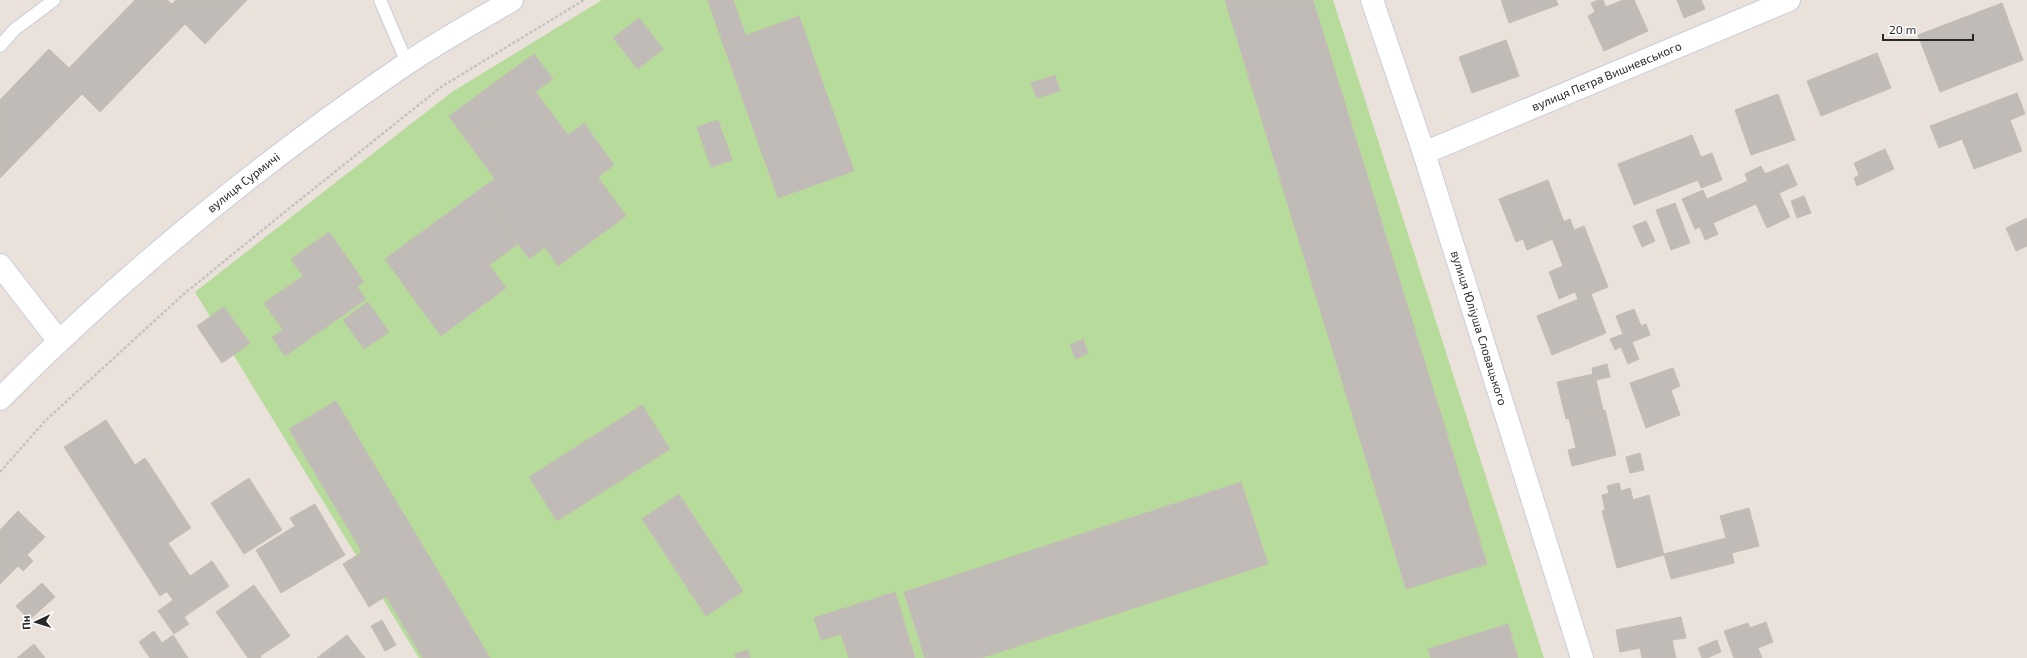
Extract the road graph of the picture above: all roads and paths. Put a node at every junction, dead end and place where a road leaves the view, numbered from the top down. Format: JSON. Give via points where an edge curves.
{"nodes":[{"id":1,"x":54,"y":0,"type":"edge"},
{"id":2,"x":380,"y":0,"type":"edge"},
{"id":3,"x":512,"y":0,"type":"edge"},
{"id":4,"x":584,"y":0,"type":"edge"},
{"id":5,"x":1372,"y":0,"type":"edge"},
{"id":6,"x":1789,"y":0,"type":"edge"},
{"id":7,"x":0,"y":46,"type":"edge"},
{"id":8,"x":407,"y":64,"type":"junction"},
{"id":9,"x":1424,"y":153,"type":"junction"},
{"id":10,"x":0,"y":265,"type":"edge"},
{"id":11,"x":58,"y":340,"type":"junction"},
{"id":12,"x":0,"y":399,"type":"edge"},
{"id":13,"x":0,"y":472,"type":"edge"},
{"id":14,"x":1582,"y":658,"type":"edge"}],
"edges":[{"from":1,"to":7,"type":"lane","via":[[14,30]]},
{"from":2,"to":8,"type":"lane"},
{"from":3,"to":8,"type":"street","name":"вулиця Сурмичі"},
{"from":4,"to":13,"type":"path","via":[[441,87],[281,215],[185,293],[45,421]]},
{"from":5,"to":9,"type":"street","name":"вулиця Юліуша Словацького"},
{"from":6,"to":9,"type":"street","name":"вулиця Петра Вишневського"},
{"from":8,"to":11,"type":"street","name":"вулиця Сурмичі","via":[[290,146],[188,226]]},
{"from":9,"to":14,"type":"street","name":"вулиця Юліуша Словацького"},
{"from":10,"to":11,"type":"street"},
{"from":11,"to":12,"type":"street","name":"вулиця Сурмичі"}]}
